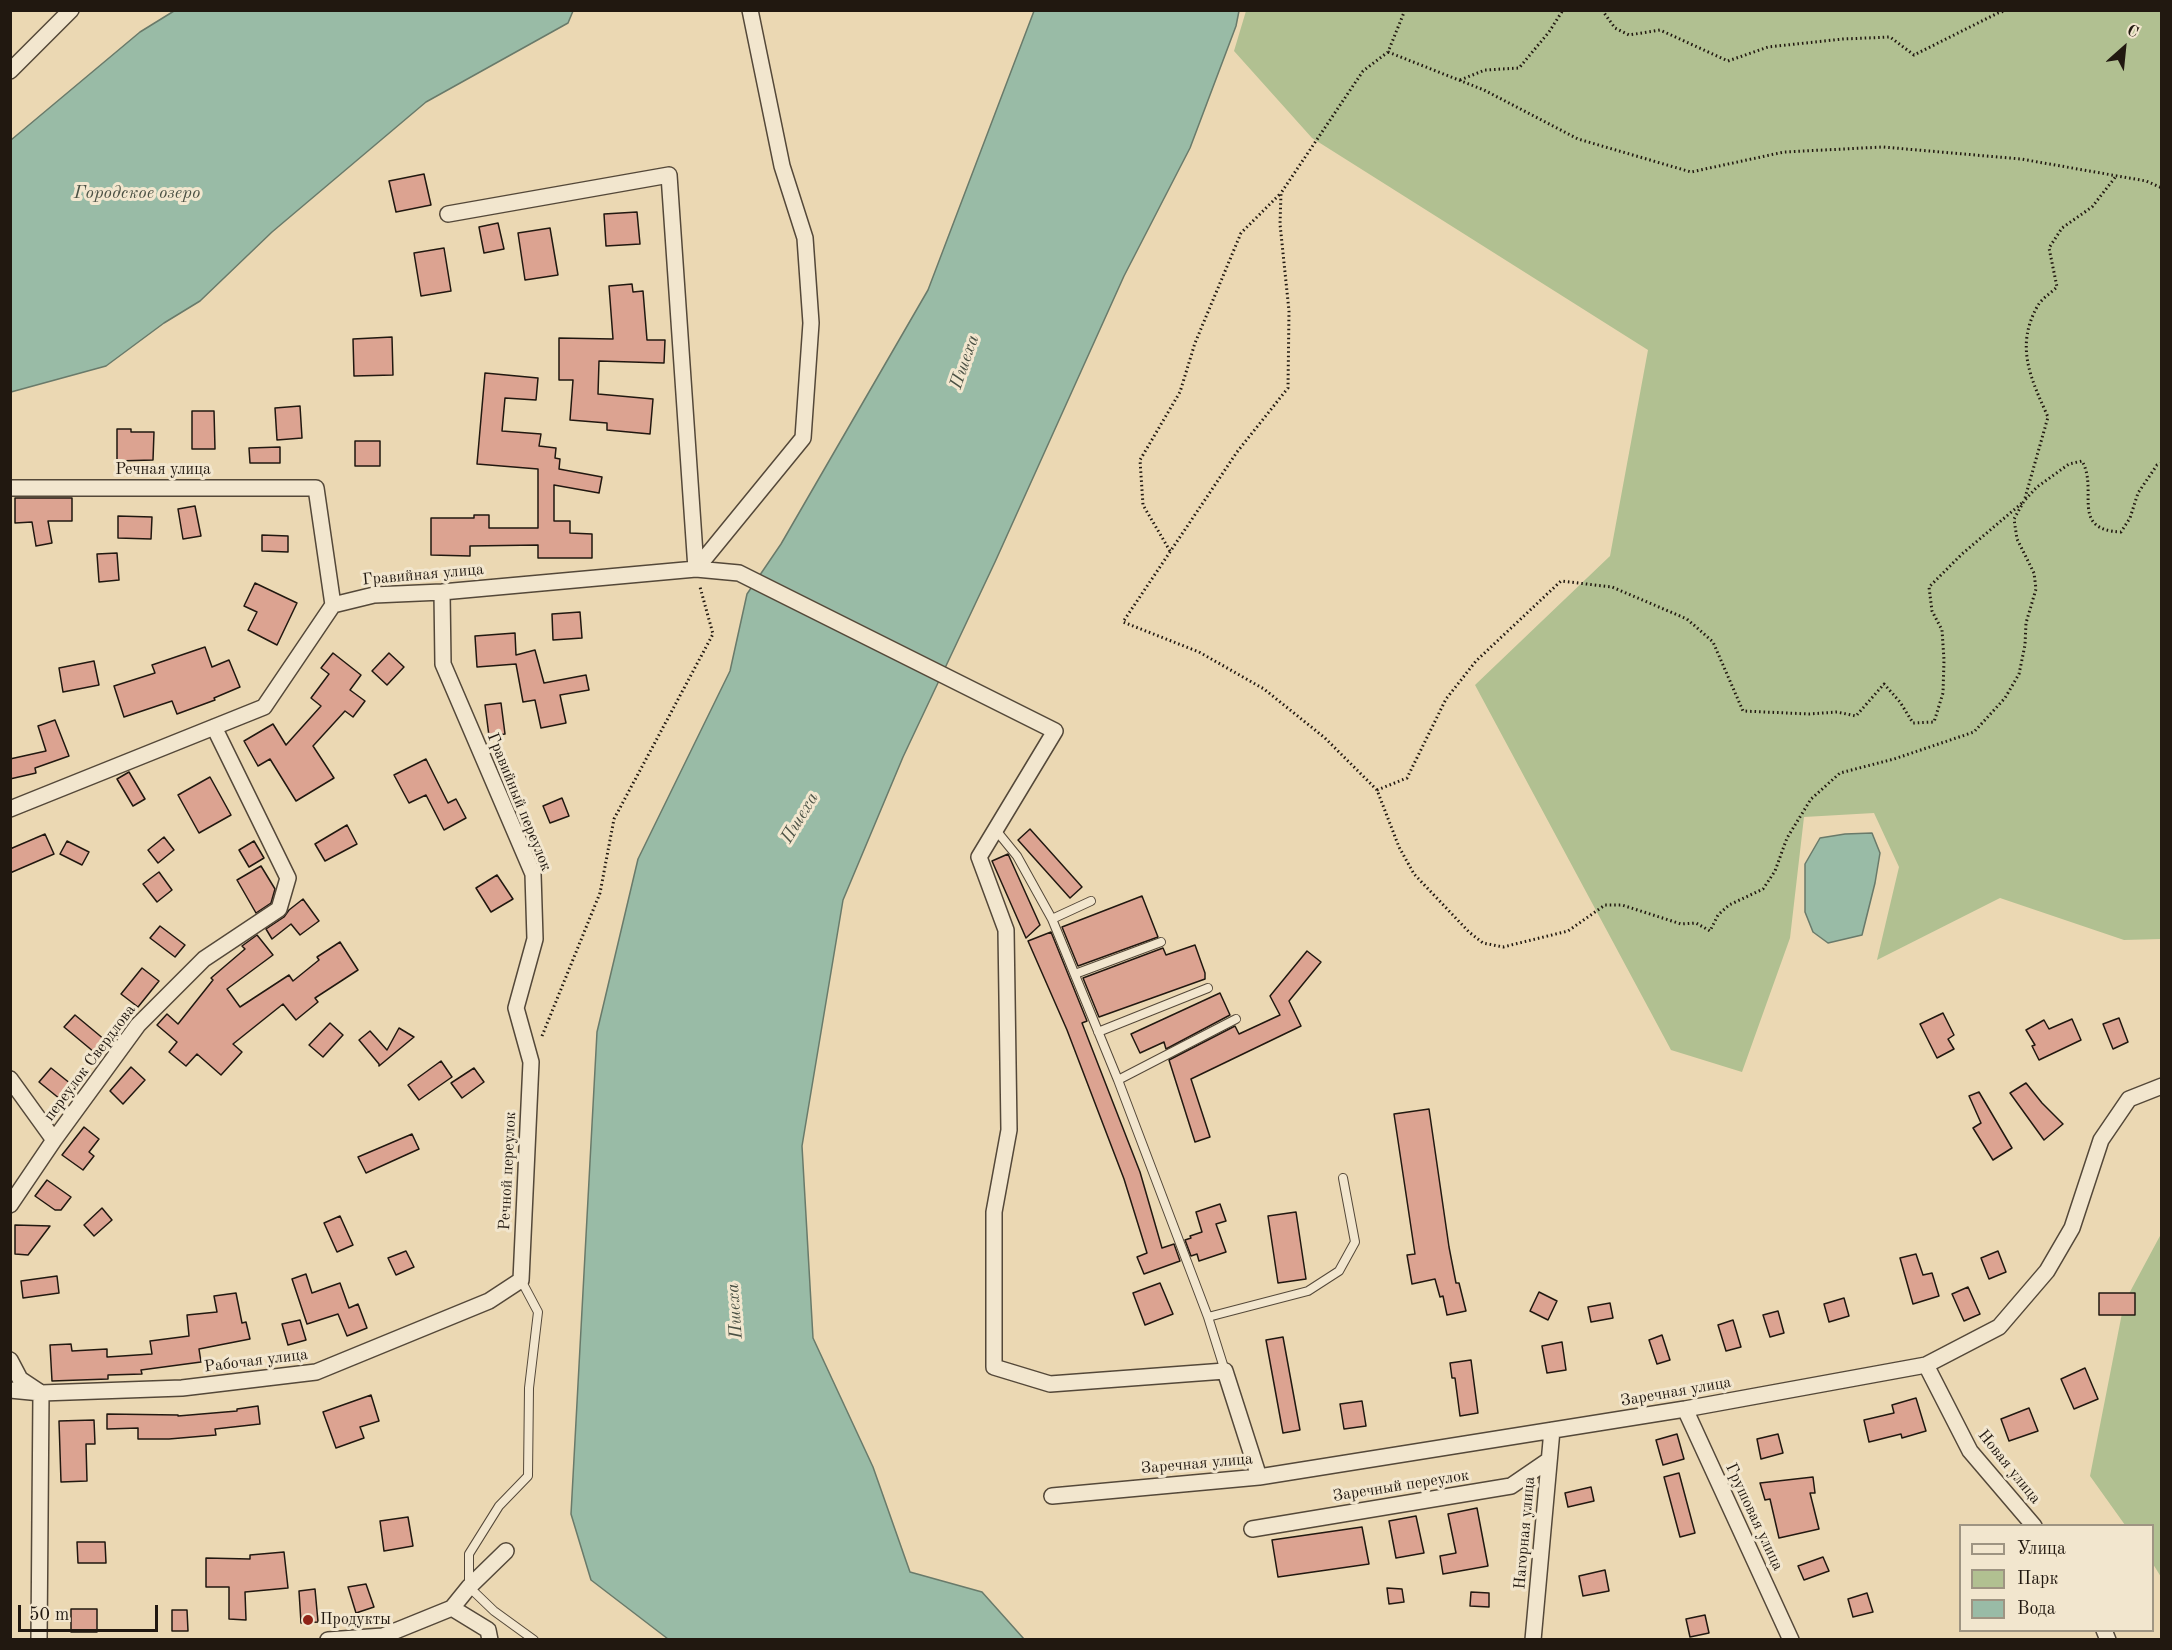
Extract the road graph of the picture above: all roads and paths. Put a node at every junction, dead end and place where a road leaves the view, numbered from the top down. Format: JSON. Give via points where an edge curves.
{"nodes":[{"id":1,"x":71,"y":10,"type":"edge"},
{"id":2,"x":750,"y":10,"type":"edge"},
{"id":3,"x":1405,"y":10,"type":"edge"},
{"id":4,"x":1563,"y":10,"type":"edge"},
{"id":5,"x":1602,"y":10,"type":"edge"},
{"id":6,"x":2008,"y":10,"type":"edge"},
{"id":7,"x":1388,"y":52,"type":"junction"},
{"id":8,"x":10,"y":71,"type":"edge"},
{"id":9,"x":1459,"y":80,"type":"junction"},
{"id":10,"x":2117,"y":176,"type":"junction"},
{"id":11,"x":2162,"y":188,"type":"edge"},
{"id":12,"x":1281,"y":193,"type":"junction"},
{"id":13,"x":448,"y":214,"type":"dead end"},
{"id":14,"x":2162,"y":464,"type":"edge"},
{"id":15,"x":10,"y":488,"type":"edge"},
{"id":16,"x":2024,"y":501,"type":"junction"},
{"id":17,"x":1170,"y":551,"type":"junction"},
{"id":18,"x":696,"y":569,"type":"junction"},
{"id":19,"x":442,"y":592,"type":"junction"},
{"id":20,"x":333,"y":605,"type":"junction"},
{"id":21,"x":214,"y":727,"type":"junction"},
{"id":22,"x":1377,"y":790,"type":"junction"},
{"id":23,"x":10,"y":809,"type":"edge"},
{"id":24,"x":995,"y":829,"type":"junction"},
{"id":25,"x":1091,"y":901,"type":"dead end"},
{"id":26,"x":1052,"y":919,"type":"junction"},
{"id":27,"x":1161,"y":942,"type":"dead end"},
{"id":28,"x":1075,"y":974,"type":"junction"},
{"id":29,"x":1208,"y":988,"type":"dead end"},
{"id":30,"x":1236,"y":1019,"type":"dead end"},
{"id":31,"x":1098,"y":1032,"type":"junction"},
{"id":32,"x":531,"y":1062,"type":"junction"},
{"id":33,"x":10,"y":1078,"type":"edge"},
{"id":34,"x":1118,"y":1080,"type":"junction"},
{"id":35,"x":2162,"y":1086,"type":"edge"},
{"id":36,"x":54,"y":1140,"type":"junction"},
{"id":37,"x":1343,"y":1178,"type":"dead end"},
{"id":38,"x":10,"y":1205,"type":"edge"},
{"id":39,"x":521,"y":1280,"type":"junction"},
{"id":40,"x":1208,"y":1317,"type":"junction"},
{"id":41,"x":10,"y":1360,"type":"edge"},
{"id":42,"x":1926,"y":1365,"type":"junction"},
{"id":43,"x":1225,"y":1371,"type":"junction"},
{"id":44,"x":10,"y":1390,"type":"edge"},
{"id":45,"x":41,"y":1393,"type":"junction"},
{"id":46,"x":1685,"y":1409,"type":"junction"},
{"id":47,"x":1552,"y":1430,"type":"junction"},
{"id":48,"x":1549,"y":1460,"type":"junction"},
{"id":49,"x":1258,"y":1477,"type":"junction"},
{"id":50,"x":1052,"y":1496,"type":"dead end"},
{"id":51,"x":2032,"y":1524,"type":"edge"},
{"id":52,"x":1252,"y":1529,"type":"dead end"},
{"id":53,"x":506,"y":1551,"type":"dead end"},
{"id":54,"x":469,"y":1587,"type":"junction"},
{"id":55,"x":452,"y":1608,"type":"junction"},
{"id":56,"x":39,"y":1640,"type":"edge"},
{"id":57,"x":328,"y":1640,"type":"edge"},
{"id":58,"x":490,"y":1640,"type":"edge"},
{"id":59,"x":534,"y":1640,"type":"edge"},
{"id":60,"x":1533,"y":1640,"type":"edge"},
{"id":61,"x":1791,"y":1640,"type":"edge"}],
"edges":[{"from":1,"to":8,"type":"street"},
{"from":2,"to":18,"type":"street","via":[[782,166],[805,238],[811,323],[803,438]]},
{"from":3,"to":7,"type":"path"},
{"from":4,"to":9,"type":"path","via":[[1518,69],[1485,70]]},
{"from":5,"to":6,"type":"path","via":[[1615,28],[1629,35],[1660,30],[1728,61],[1778,45],[1890,37],[1914,55]]},
{"from":7,"to":9,"type":"path"},
{"from":7,"to":12,"type":"path","via":[[1363,71]]},
{"from":9,"to":10,"type":"path","via":[[1578,139],[1691,172],[1784,152],[1882,147],[2021,159]]},
{"from":10,"to":11,"type":"path","via":[[2146,180]]},
{"from":10,"to":16,"type":"path","via":[[2092,207],[2062,228],[2049,248],[2057,287],[2038,305],[2025,340],[2032,381],[2048,417]]},
{"from":12,"to":17,"type":"path","via":[[1280,224],[1289,311],[1288,388],[1237,452]]},
{"from":12,"to":17,"type":"path","via":[[1240,233],[1195,343],[1180,392],[1140,460],[1143,505]]},
{"from":13,"to":18,"type":"street","via":[[669,175]]},
{"from":14,"to":16,"type":"path","via":[[2157,465],[2138,493],[2121,532],[2105,531],[2095,525],[2088,510],[2087,468],[2082,461],[2052,475]]},
{"from":15,"to":20,"type":"street","name":"Речная улица","via":[[316,488]]},
{"from":16,"to":22,"type":"path","via":[[1929,587],[1932,611],[1942,630],[1944,660],[1943,693],[1934,722],[1912,723],[1884,684],[1856,716],[1837,712],[1743,711],[1713,642],[1687,619],[1612,587],[1561,580],[1476,661],[1446,699],[1407,778]]},
{"from":16,"to":22,"type":"path","via":[[2014,519],[2017,539],[2034,573],[2036,589],[2026,623],[2019,674],[2005,698],[1974,732],[1840,773],[1811,799],[1763,889],[1729,905],[1710,931],[1696,923],[1681,924],[1622,905],[1605,905],[1568,931],[1503,946],[1483,944],[1414,874]]},
{"from":17,"to":22,"type":"path","via":[[1123,622],[1199,652],[1264,689],[1325,738]]},
{"from":18,"to":19,"type":"street","name":"Гравийная улица"},
{"from":18,"to":24,"type":"street","name":"Гравийная улица","via":[[740,573],[1055,731]]},
{"from":18,"to":32,"type":"path","via":[[713,634],[615,819],[600,893]]},
{"from":19,"to":20,"type":"street","name":"Гравийная улица","via":[[374,595]]},
{"from":19,"to":32,"type":"street","name":"Гравийный переулок","via":[[442,664],[533,874],[535,939],[516,1008]]},
{"from":20,"to":21,"type":"street","via":[[264,707]]},
{"from":21,"to":23,"type":"street"},
{"from":21,"to":36,"type":"street","name":"переулок Свердлова","via":[[288,878],[279,909],[204,959],[138,1025]]},
{"from":24,"to":26,"type":"lane","via":[[1017,856]]},
{"from":24,"to":43,"type":"street","via":[[979,857],[1006,930],[1009,1130],[994,1212],[994,1367],[1050,1384]]},
{"from":25,"to":26,"type":"lane"},
{"from":26,"to":28,"type":"lane"},
{"from":27,"to":28,"type":"lane"},
{"from":28,"to":31,"type":"lane"},
{"from":29,"to":31,"type":"lane"},
{"from":30,"to":34,"type":"lane"},
{"from":31,"to":34,"type":"lane"},
{"from":32,"to":39,"type":"street","name":"Речной переулок"},
{"from":33,"to":36,"type":"street"},
{"from":34,"to":40,"type":"lane"},
{"from":35,"to":42,"type":"street","name":"Заречная улица","via":[[2129,1099],[2101,1140],[2072,1228],[2047,1271],[1999,1327]]},
{"from":36,"to":38,"type":"street","name":"переулок Свердлова"},
{"from":37,"to":40,"type":"lane","via":[[1356,1242],[1339,1271],[1308,1291]]},
{"from":39,"to":45,"type":"street","name":"Рабочая улица","via":[[489,1301],[316,1372],[182,1388]]},
{"from":39,"to":54,"type":"lane","via":[[537,1312],[528,1476],[500,1506],[469,1554]]},
{"from":40,"to":43,"type":"lane"},
{"from":41,"to":45,"type":"street","via":[[20,1379]]},
{"from":42,"to":46,"type":"street","name":"Заречная улица"},
{"from":42,"to":51,"type":"street","name":"Новая улица","via":[[1970,1451]]},
{"from":43,"to":49,"type":"street"},
{"from":44,"to":45,"type":"street","name":"Рабочая улица"},
{"from":45,"to":56,"type":"street"},
{"from":46,"to":47,"type":"street","name":"Заречная улица"},
{"from":46,"to":61,"type":"street","name":"Грушовая улица"},
{"from":47,"to":48,"type":"street","name":"Нагорная улица"},
{"from":47,"to":49,"type":"street","name":"Заречная улица"},
{"from":48,"to":52,"type":"street","name":"Заречный переулок","via":[[1511,1486]]},
{"from":48,"to":60,"type":"street","name":"Нагорная улица"},
{"from":49,"to":50,"type":"street","name":"Заречная улица"},
{"from":53,"to":54,"type":"street"},
{"from":54,"to":55,"type":"street"},
{"from":54,"to":59,"type":"lane"},
{"from":55,"to":57,"type":"street","via":[[383,1636]]},
{"from":55,"to":58,"type":"street","via":[[488,1630]]}]}
